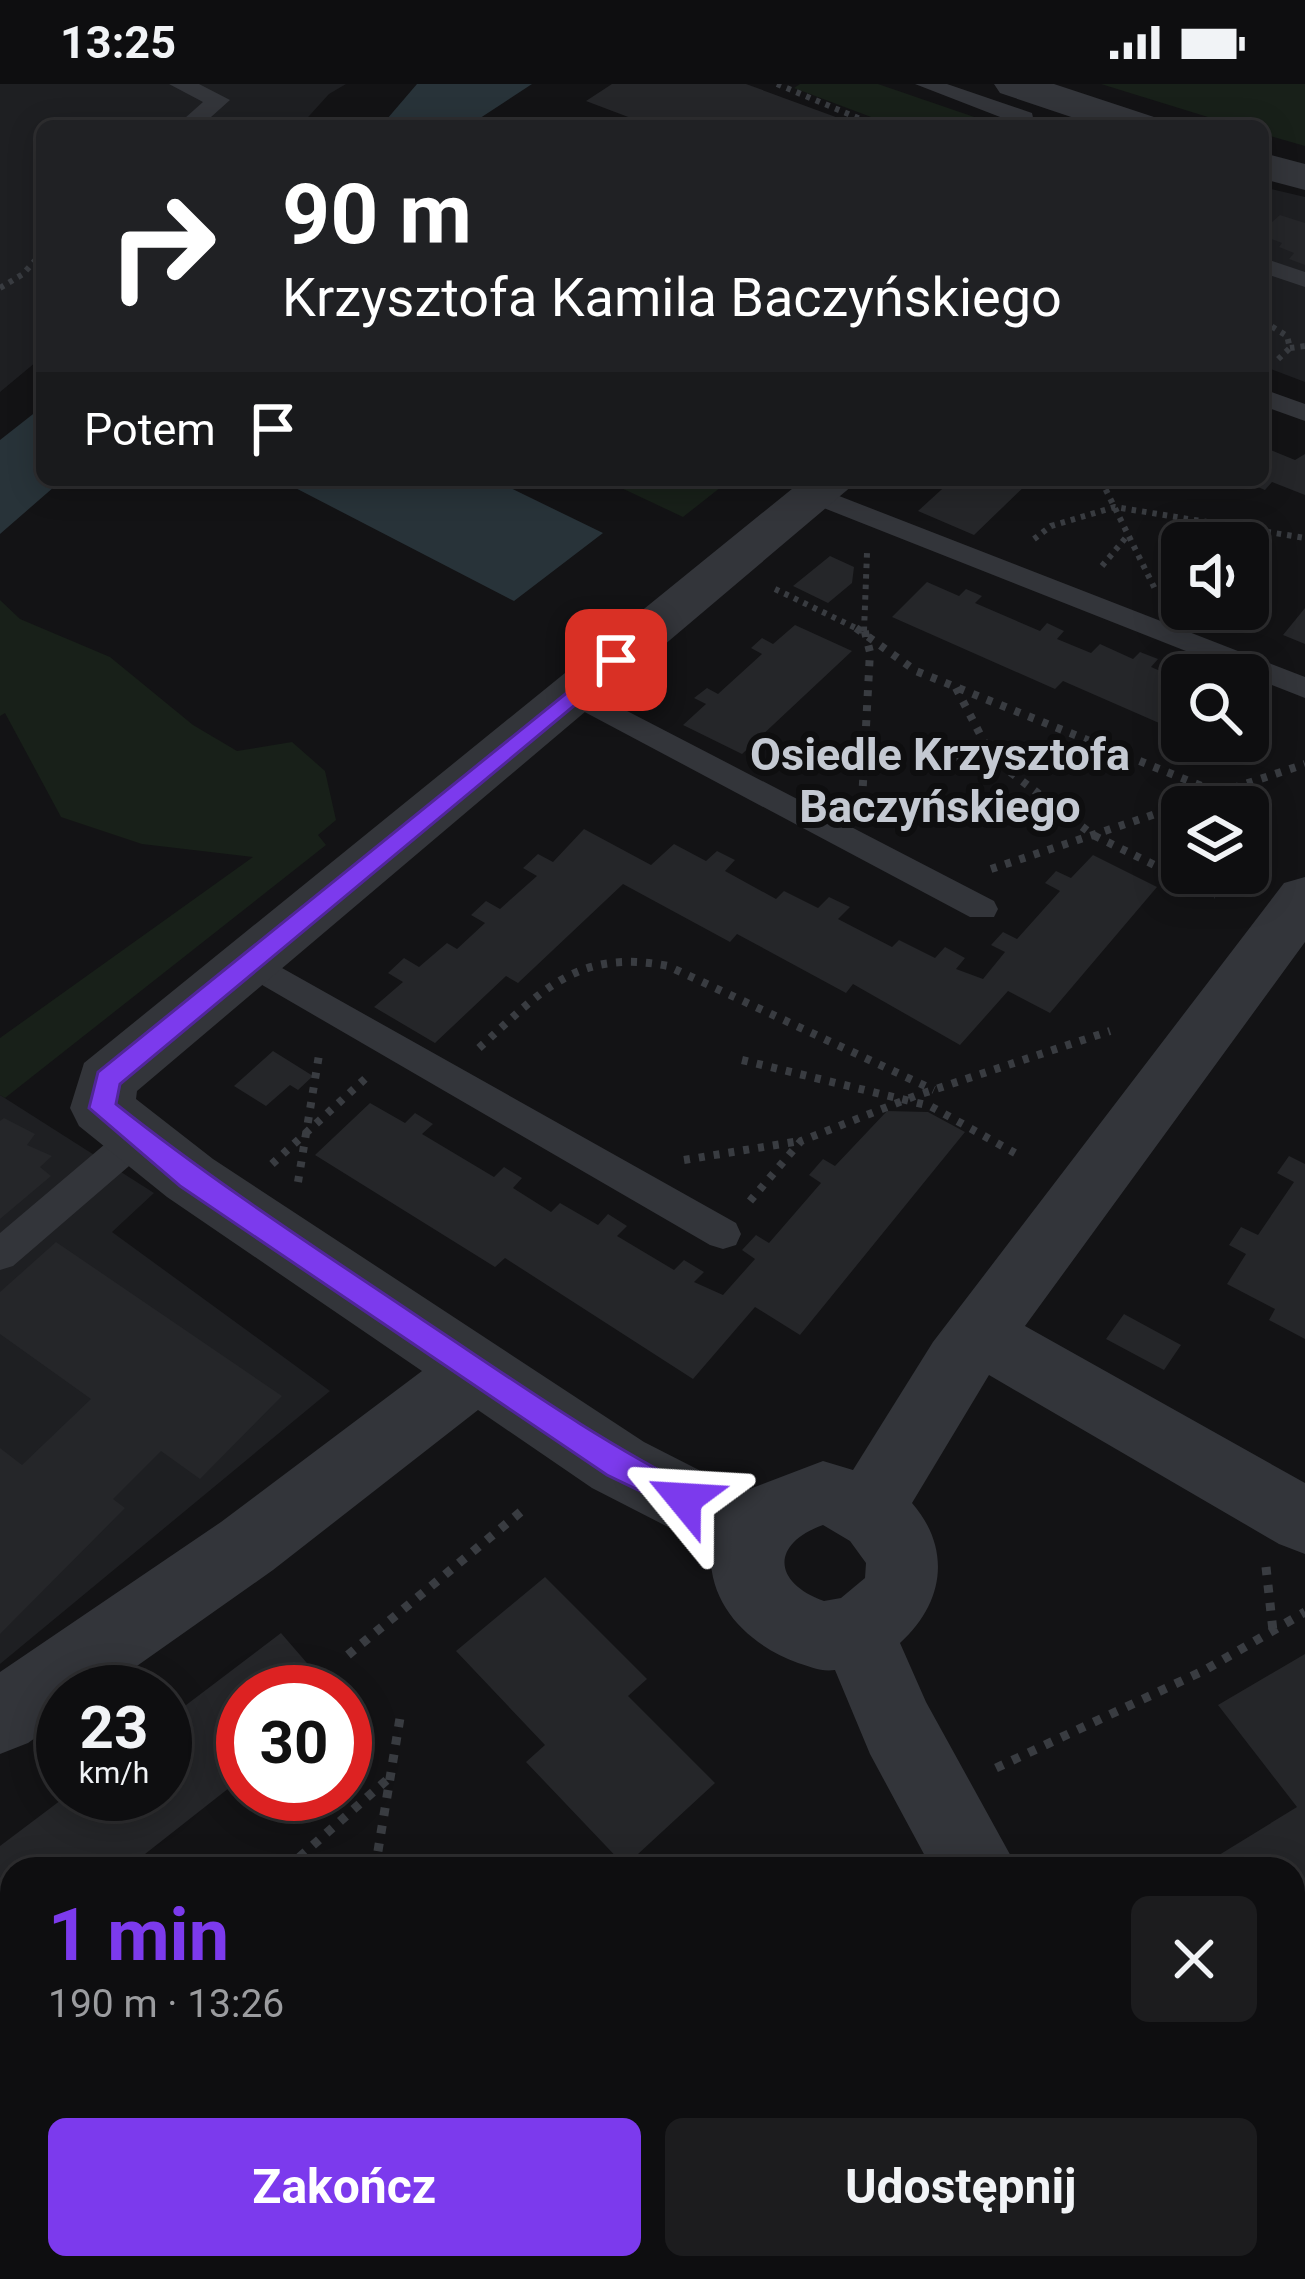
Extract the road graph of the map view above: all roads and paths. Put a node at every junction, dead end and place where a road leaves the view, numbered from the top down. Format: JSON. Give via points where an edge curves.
{"nodes":[{"id":1,"x":180,"y":84,"type":"edge"},
{"id":2,"x":777,"y":84,"type":"edge"},
{"id":3,"x":926,"y":84,"type":"edge"},
{"id":4,"x":1025,"y":110,"type":"edge"},
{"id":5,"x":194,"y":120,"type":"edge"},
{"id":6,"x":863,"y":120,"type":"edge"},
{"id":7,"x":1096,"y":120,"type":"edge"},
{"id":8,"x":1269,"y":168,"type":"edge"},
{"id":9,"x":1305,"y":177,"type":"edge"},
{"id":10,"x":36,"y":260,"type":"edge"},
{"id":11,"x":1269,"y":267,"type":"edge"},
{"id":12,"x":1305,"y":280,"type":"edge"},
{"id":13,"x":0,"y":288,"type":"edge"},
{"id":14,"x":1269,"y":325,"type":"edge"},
{"id":15,"x":1305,"y":346,"type":"edge"},
{"id":16,"x":1290,"y":348,"type":"junction"},
{"id":17,"x":1269,"y":364,"type":"edge"},
{"id":18,"x":1269,"y":399,"type":"edge"},
{"id":19,"x":1305,"y":412,"type":"edge"},
{"id":20,"x":1104,"y":486,"type":"edge"},
{"id":21,"x":840,"y":497,"type":"edge"},
{"id":22,"x":1115,"y":507,"type":"junction"},
{"id":23,"x":1305,"y":538,"type":"edge"},
{"id":24,"x":997,"y":567,"type":"junction"},
{"id":25,"x":757,"y":580,"type":"dead end"},
{"id":26,"x":864,"y":632,"type":"junction"},
{"id":27,"x":1180,"y":639,"type":"junction"},
{"id":28,"x":956,"y":688,"type":"junction"},
{"id":29,"x":1305,"y":688,"type":"edge"},
{"id":30,"x":575,"y":694,"type":"junction"},
{"id":31,"x":993,"y":759,"type":"junction"},
{"id":32,"x":865,"y":760,"type":"junction"},
{"id":33,"x":1305,"y":764,"type":"edge"},
{"id":34,"x":1201,"y":786,"type":"edge"},
{"id":35,"x":1240,"y":786,"type":"edge"},
{"id":36,"x":1161,"y":812,"type":"edge"},
{"id":37,"x":1093,"y":835,"type":"junction"},
{"id":38,"x":860,"y":844,"type":"junction"},
{"id":39,"x":938,"y":886,"type":"junction"},
{"id":40,"x":1216,"y":896,"type":"dead end"},
{"id":41,"x":1305,"y":898,"type":"edge"},
{"id":42,"x":982,"y":909,"type":"dead end"},
{"id":43,"x":250,"y":962,"type":"junction"},
{"id":44,"x":327,"y":1006,"type":"junction"},
{"id":45,"x":1110,"y":1031,"type":"dead end"},
{"id":46,"x":399,"y":1048,"type":"junction"},
{"id":47,"x":742,"y":1060,"type":"dead end"},
{"id":48,"x":447,"y":1076,"type":"junction"},
{"id":49,"x":934,"y":1090,"type":"junction"},
{"id":50,"x":904,"y":1101,"type":"junction"},
{"id":51,"x":126,"y":1131,"type":"junction"},
{"id":52,"x":306,"y":1132,"type":"junction"},
{"id":53,"x":801,"y":1141,"type":"junction"},
{"id":54,"x":1015,"y":1153,"type":"dead end"},
{"id":55,"x":266,"y":1170,"type":"dead end"},
{"id":56,"x":615,"y":1172,"type":"junction"},
{"id":57,"x":297,"y":1190,"type":"dead end"},
{"id":58,"x":723,"y":1234,"type":"joint"},
{"id":59,"x":0,"y":1255,"type":"edge"},
{"id":60,"x":980,"y":1335,"type":"junction"},
{"id":61,"x":476,"y":1371,"type":"junction"},
{"id":62,"x":869,"y":1508,"type":"junction"},
{"id":63,"x":523,"y":1510,"type":"dead end"},
{"id":64,"x":750,"y":1532,"type":"junction"},
{"id":65,"x":1285,"y":1537,"type":"edge"},
{"id":66,"x":1305,"y":1612,"type":"edge"},
{"id":67,"x":857,"y":1631,"type":"junction"},
{"id":68,"x":1273,"y":1631,"type":"junction"},
{"id":69,"x":348,"y":1655,"type":"dead end"},
{"id":70,"x":401,"y":1712,"type":"dead end"},
{"id":71,"x":0,"y":1717,"type":"edge"},
{"id":72,"x":991,"y":1770,"type":"dead end"},
{"id":73,"x":391,"y":1777,"type":"junction"},
{"id":74,"x":300,"y":1857,"type":"edge"},
{"id":75,"x":377,"y":1857,"type":"edge"},
{"id":76,"x":969,"y":1857,"type":"edge"}],
"edges":[{"from":1,"to":5,"type":"lane","via":[[219,100]]},
{"from":2,"to":6,"type":"path"},
{"from":3,"to":4,"type":"lane"},
{"from":4,"to":7,"type":"street"},
{"from":8,"to":9,"type":"street"},
{"from":10,"to":13,"type":"path"},
{"from":11,"to":12,"type":"lane"},
{"from":14,"to":16,"type":"path"},
{"from":15,"to":16,"type":"path"},
{"from":16,"to":17,"type":"path"},
{"from":18,"to":19,"type":"lane"},
{"from":20,"to":22,"type":"path"},
{"from":21,"to":24,"type":"lane"},
{"from":21,"to":26,"type":"path"},
{"from":21,"to":30,"type":"street"},
{"from":22,"to":23,"type":"path"},
{"from":22,"to":24,"type":"path","via":[[1051,526]]},
{"from":22,"to":27,"type":"path"},
{"from":24,"to":27,"type":"lane"},
{"from":25,"to":26,"type":"path"},
{"from":26,"to":28,"type":"path","via":[[916,671]]},
{"from":26,"to":32,"type":"path"},
{"from":27,"to":29,"type":"lane"},
{"from":28,"to":31,"type":"path"},
{"from":28,"to":34,"type":"path"},
{"from":30,"to":38,"type":"lane"},
{"from":30,"to":43,"type":"street"},
{"from":31,"to":32,"type":"path"},
{"from":31,"to":37,"type":"path"},
{"from":32,"to":38,"type":"path"},
{"from":33,"to":35,"type":"path"},
{"from":36,"to":37,"type":"path"},
{"from":37,"to":39,"type":"path"},
{"from":37,"to":40,"type":"path"},
{"from":38,"to":39,"type":"lane"},
{"from":39,"to":42,"type":"lane"},
{"from":41,"to":60,"type":"street"},
{"from":43,"to":44,"type":"lane"},
{"from":43,"to":51,"type":"street","via":[[107,1079],[102,1108]]},
{"from":44,"to":46,"type":"lane"},
{"from":44,"to":52,"type":"path"},
{"from":45,"to":49,"type":"path"},
{"from":46,"to":48,"type":"lane"},
{"from":46,"to":52,"type":"path"},
{"from":47,"to":50,"type":"path"},
{"from":48,"to":49,"type":"path","via":[[566,975],[622,956],[668,966]]},
{"from":48,"to":56,"type":"lane"},
{"from":49,"to":50,"type":"path"},
{"from":50,"to":53,"type":"path"},
{"from":50,"to":54,"type":"path","via":[[930,1106]]},
{"from":51,"to":59,"type":"lane"},
{"from":51,"to":61,"type":"street"},
{"from":52,"to":55,"type":"path"},
{"from":52,"to":57,"type":"path"},
{"from":53,"to":56,"type":"path"},
{"from":53,"to":58,"type":"path"},
{"from":56,"to":58,"type":"lane"},
{"from":60,"to":62,"type":"street"},
{"from":60,"to":65,"type":"street"},
{"from":61,"to":64,"type":"street","via":[[618,1465]]},
{"from":61,"to":71,"type":"street","via":[[248,1546]]},
{"from":62,"to":64,"type":"street","via":[[823,1493],[791,1498]]},
{"from":62,"to":67,"type":"street","via":[[896,1536],[903,1561],[900,1590],[883,1615]]},
{"from":63,"to":69,"type":"path"},
{"from":64,"to":67,"type":"street","via":[[746,1570],[772,1616],[799,1631]]},
{"from":65,"to":68,"type":"path"},
{"from":66,"to":68,"type":"path"},
{"from":67,"to":76,"type":"street","via":[[898,1728]]},
{"from":68,"to":72,"type":"path"},
{"from":70,"to":73,"type":"path"},
{"from":73,"to":74,"type":"path"},
{"from":73,"to":75,"type":"path"}]}
